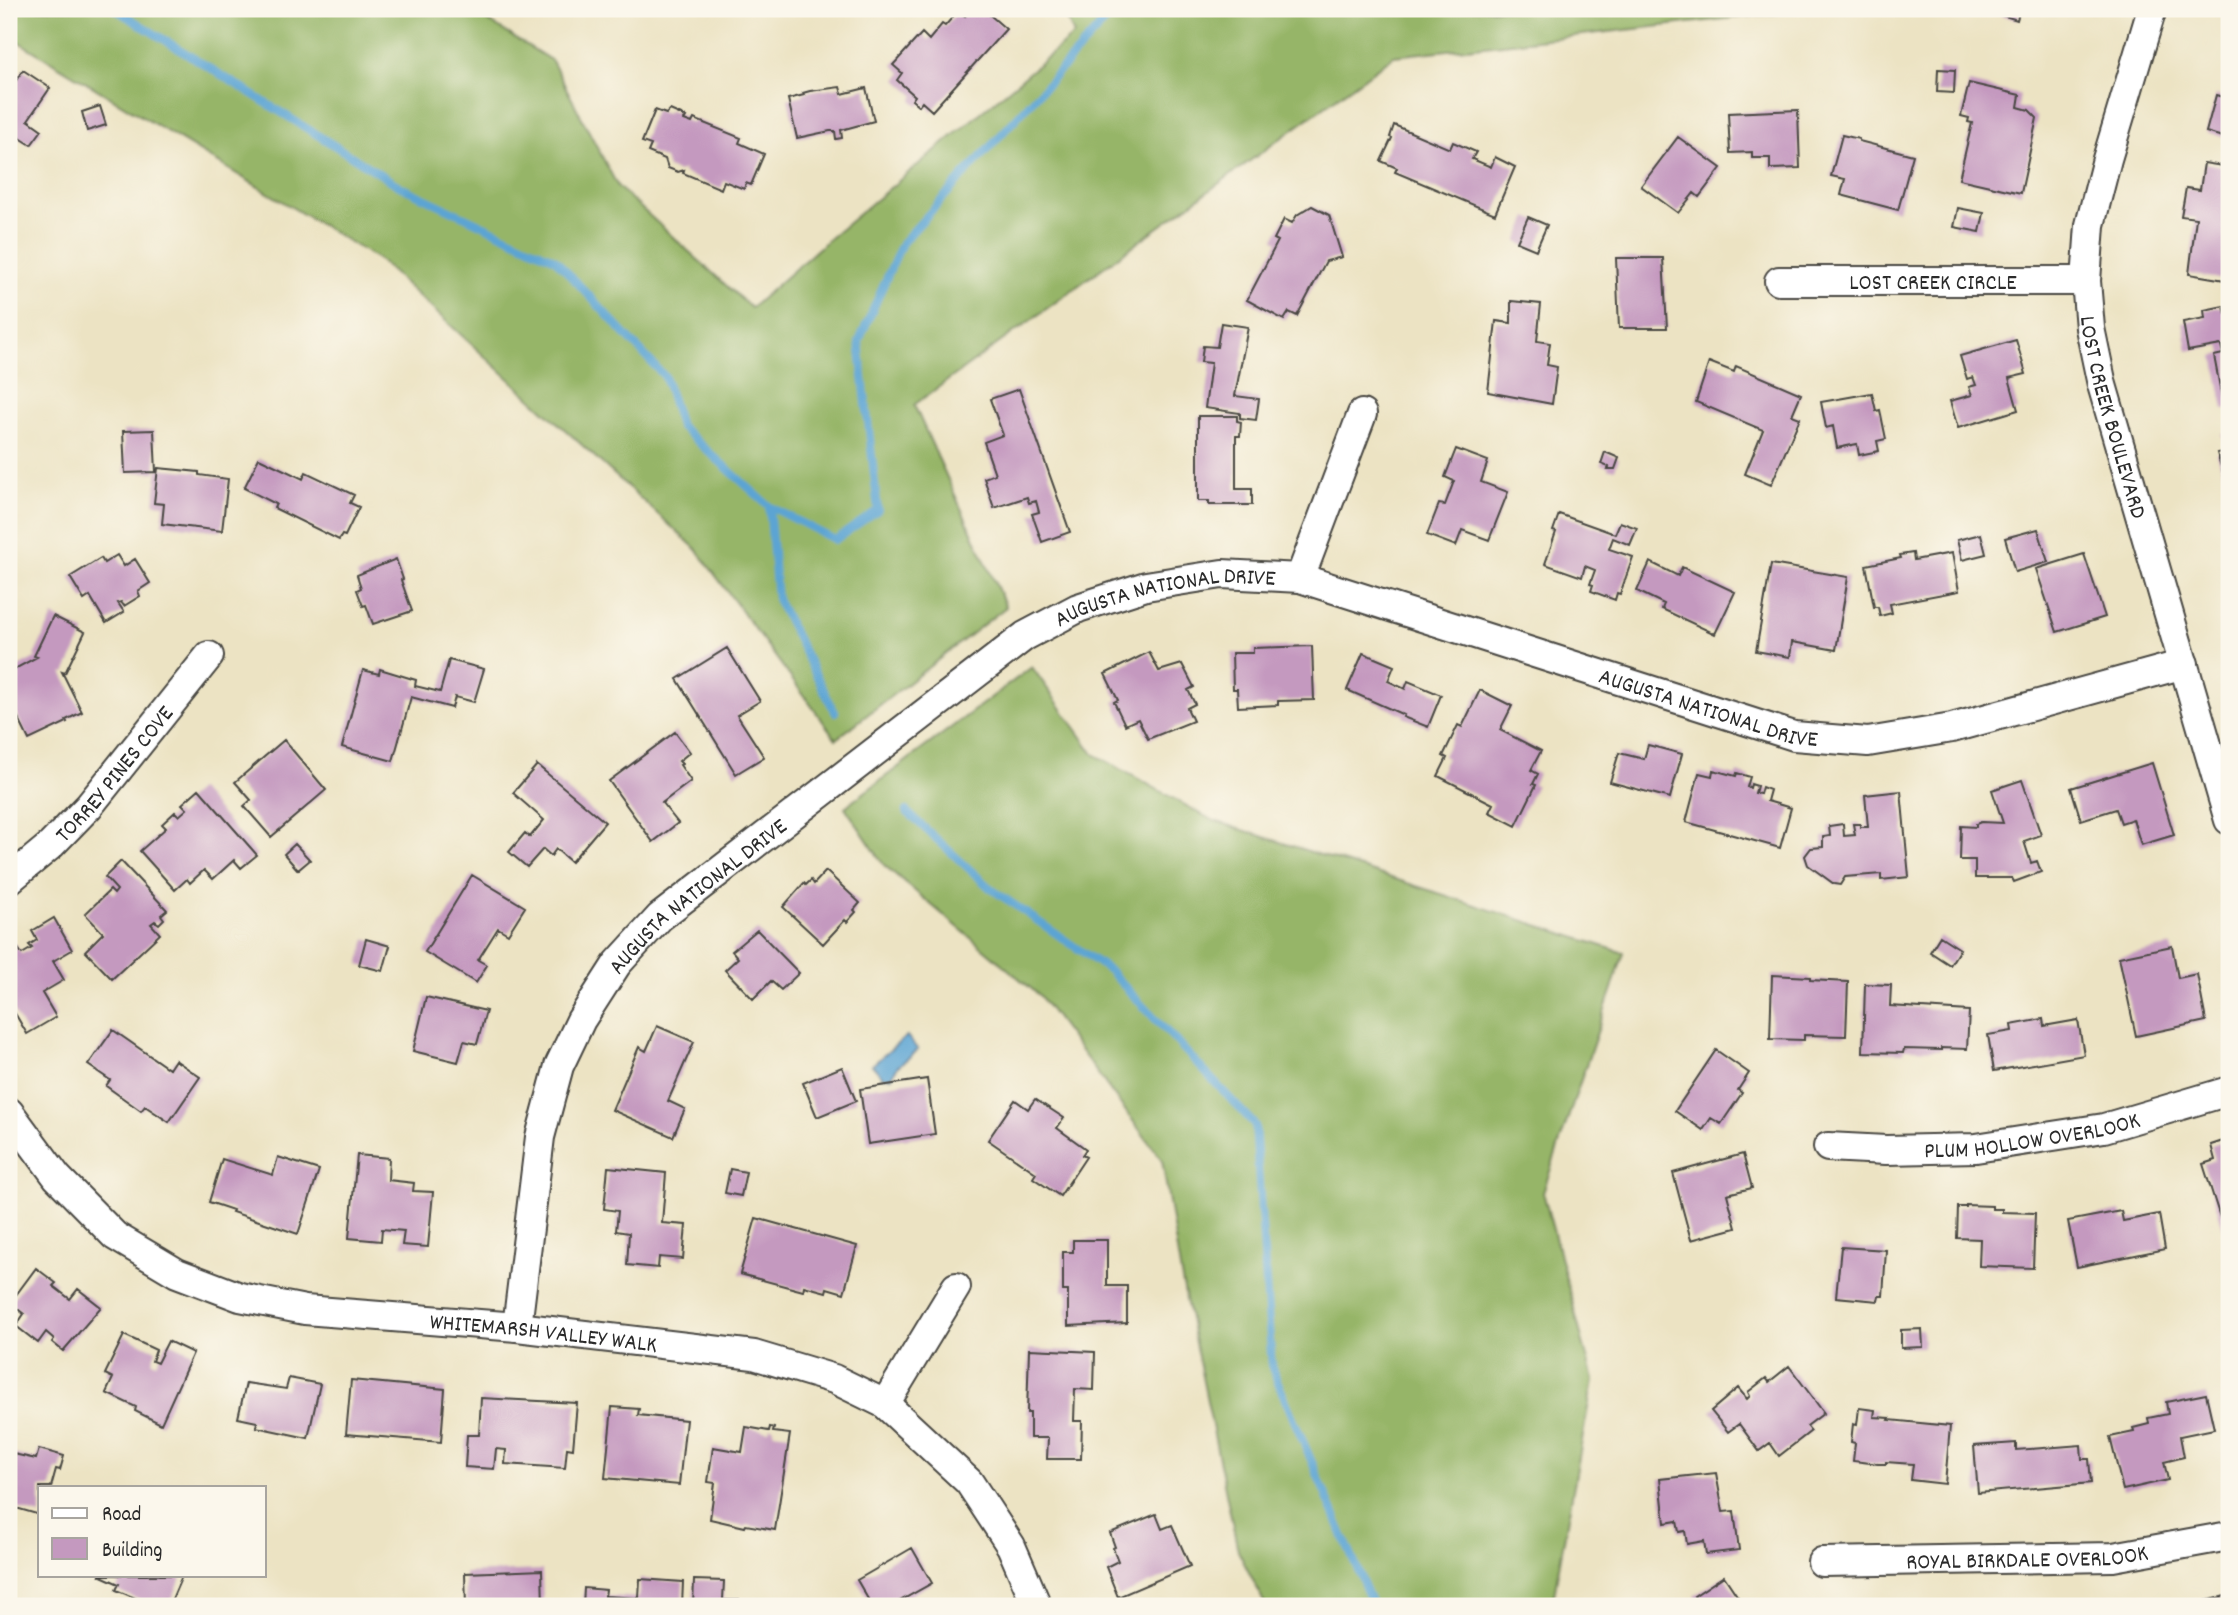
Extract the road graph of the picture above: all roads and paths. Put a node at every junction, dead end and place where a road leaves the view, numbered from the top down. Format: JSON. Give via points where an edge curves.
{"nodes":[{"id":1,"x":2152,"y":9,"type":"edge"},
{"id":2,"x":1779,"y":281,"type":"dead end"},
{"id":3,"x":2086,"y":281,"type":"junction"},
{"id":4,"x":1362,"y":414,"type":"dead end"},
{"id":5,"x":1300,"y":578,"type":"junction"},
{"id":6,"x":209,"y":656,"type":"dead end"},
{"id":7,"x":2184,"y":664,"type":"junction"},
{"id":8,"x":2229,"y":820,"type":"edge"},
{"id":9,"x":9,"y":880,"type":"edge"},
{"id":10,"x":2229,"y":1091,"type":"edge"},
{"id":11,"x":9,"y":1112,"type":"edge"},
{"id":12,"x":1828,"y":1147,"type":"dead end"},
{"id":13,"x":956,"y":1287,"type":"dead end"},
{"id":14,"x":517,"y":1327,"type":"junction"},
{"id":15,"x":885,"y":1404,"type":"junction"},
{"id":16,"x":2229,"y":1536,"type":"edge"},
{"id":17,"x":1822,"y":1562,"type":"dead end"},
{"id":18,"x":1037,"y":1606,"type":"edge"}],
"edges":[{"from":1,"to":3,"type":"street","name":"LOST CREEK BOULEVARD","via":[[2090,225]]},
{"from":2,"to":3,"type":"street","name":"LOST CREEK CIRCLE"},
{"from":3,"to":7,"type":"street","name":"LOST CREEK BOULEVARD","via":[[2102,385]]},
{"from":4,"to":5,"type":"street"},
{"from":5,"to":7,"type":"street","name":"AUGUSTA NATIONAL DRIVE","via":[[1794,736],[1868,742],[1952,728]]},
{"from":5,"to":14,"type":"street","name":"AUGUSTA NATIONAL DRIVE","via":[[1222,574],[1146,586],[1078,608],[1025,636],[660,917],[618,964],[580,1020],[559,1066],[540,1137]]},
{"from":6,"to":9,"type":"street","name":"TORREY PINES COVE","via":[[89,806]]},
{"from":7,"to":8,"type":"street","name":"LOST CREEK BOULEVARD"},
{"from":10,"to":12,"type":"street","name":"PLUM HOLLOW OVERLOOK","via":[[2104,1128],[1976,1148]]},
{"from":11,"to":14,"type":"street","name":"WHITEMARSH VALLEY WALK","via":[[57,1177],[115,1236],[177,1273],[240,1297],[305,1310]]},
{"from":13,"to":15,"type":"street"},
{"from":14,"to":15,"type":"street","name":"WHITEMARSH VALLEY WALK","via":[[754,1355],[834,1379]]},
{"from":15,"to":18,"type":"street","name":"WHITEMARSH VALLEY WALK","via":[[969,1482],[1011,1546]]},
{"from":16,"to":17,"type":"street","name":"ROYAL BIRKDALE OVERLOOK","via":[[2113,1557]]}]}
